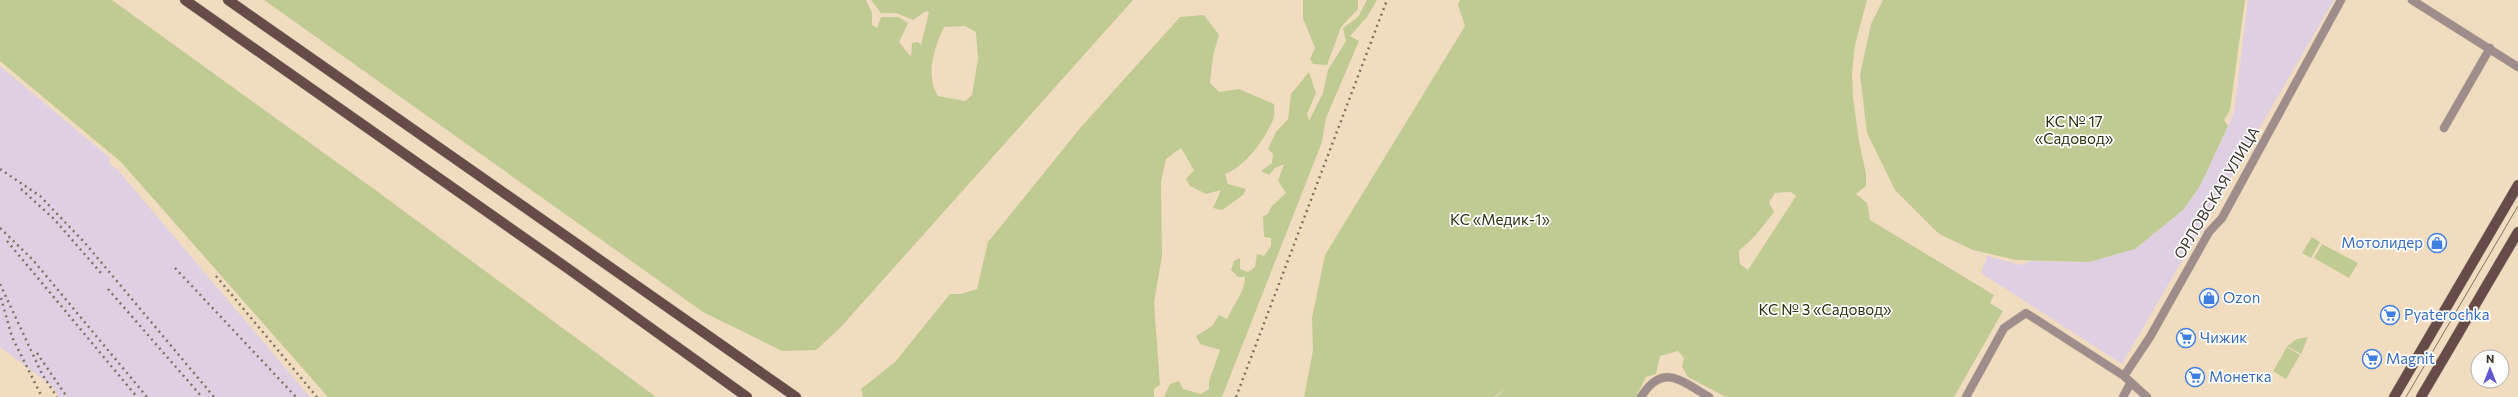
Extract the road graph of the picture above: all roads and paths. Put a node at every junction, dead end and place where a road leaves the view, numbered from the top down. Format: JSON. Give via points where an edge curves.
{"nodes":[{"id":1,"x":185,"y":0,"type":"edge"},
{"id":2,"x":228,"y":0,"type":"edge"},
{"id":3,"x":2341,"y":0,"type":"edge"},
{"id":4,"x":2412,"y":0,"type":"edge"},
{"id":5,"x":2490,"y":48,"type":"junction"},
{"id":6,"x":2518,"y":67,"type":"edge"},
{"id":7,"x":2444,"y":128,"type":"dead end"},
{"id":8,"x":2518,"y":185,"type":"edge"},
{"id":9,"x":2518,"y":232,"type":"edge"},
{"id":10,"x":2124,"y":376,"type":"junction"},
{"id":11,"x":2130,"y":384,"type":"junction"},
{"id":12,"x":747,"y":397,"type":"edge"},
{"id":13,"x":796,"y":397,"type":"edge"},
{"id":14,"x":1640,"y":397,"type":"edge"},
{"id":15,"x":1709,"y":397,"type":"edge"},
{"id":16,"x":1966,"y":397,"type":"edge"},
{"id":17,"x":2123,"y":397,"type":"edge"},
{"id":18,"x":2147,"y":397,"type":"edge"},
{"id":19,"x":2394,"y":397,"type":"edge"},
{"id":20,"x":2421,"y":397,"type":"edge"}],
"edges":[{"from":1,"to":12,"type":"main road"},
{"from":2,"to":13,"type":"main road"},
{"from":3,"to":10,"type":"street","name":"ОРЛОВСКАЯ УЛИЦА","via":[[2222,218],[2209,232],[2150,337]]},
{"from":4,"to":5,"type":"street"},
{"from":5,"to":6,"type":"street"},
{"from":5,"to":7,"type":"street"},
{"from":8,"to":19,"type":"main road"},
{"from":9,"to":20,"type":"main road"},
{"from":10,"to":11,"type":"street"},
{"from":10,"to":16,"type":"street","via":[[2026,313],[2004,328]]},
{"from":11,"to":17,"type":"street"},
{"from":11,"to":18,"type":"street"},
{"from":14,"to":15,"type":"street","via":[[1648,385],[1658,378],[1668,376]]}]}
